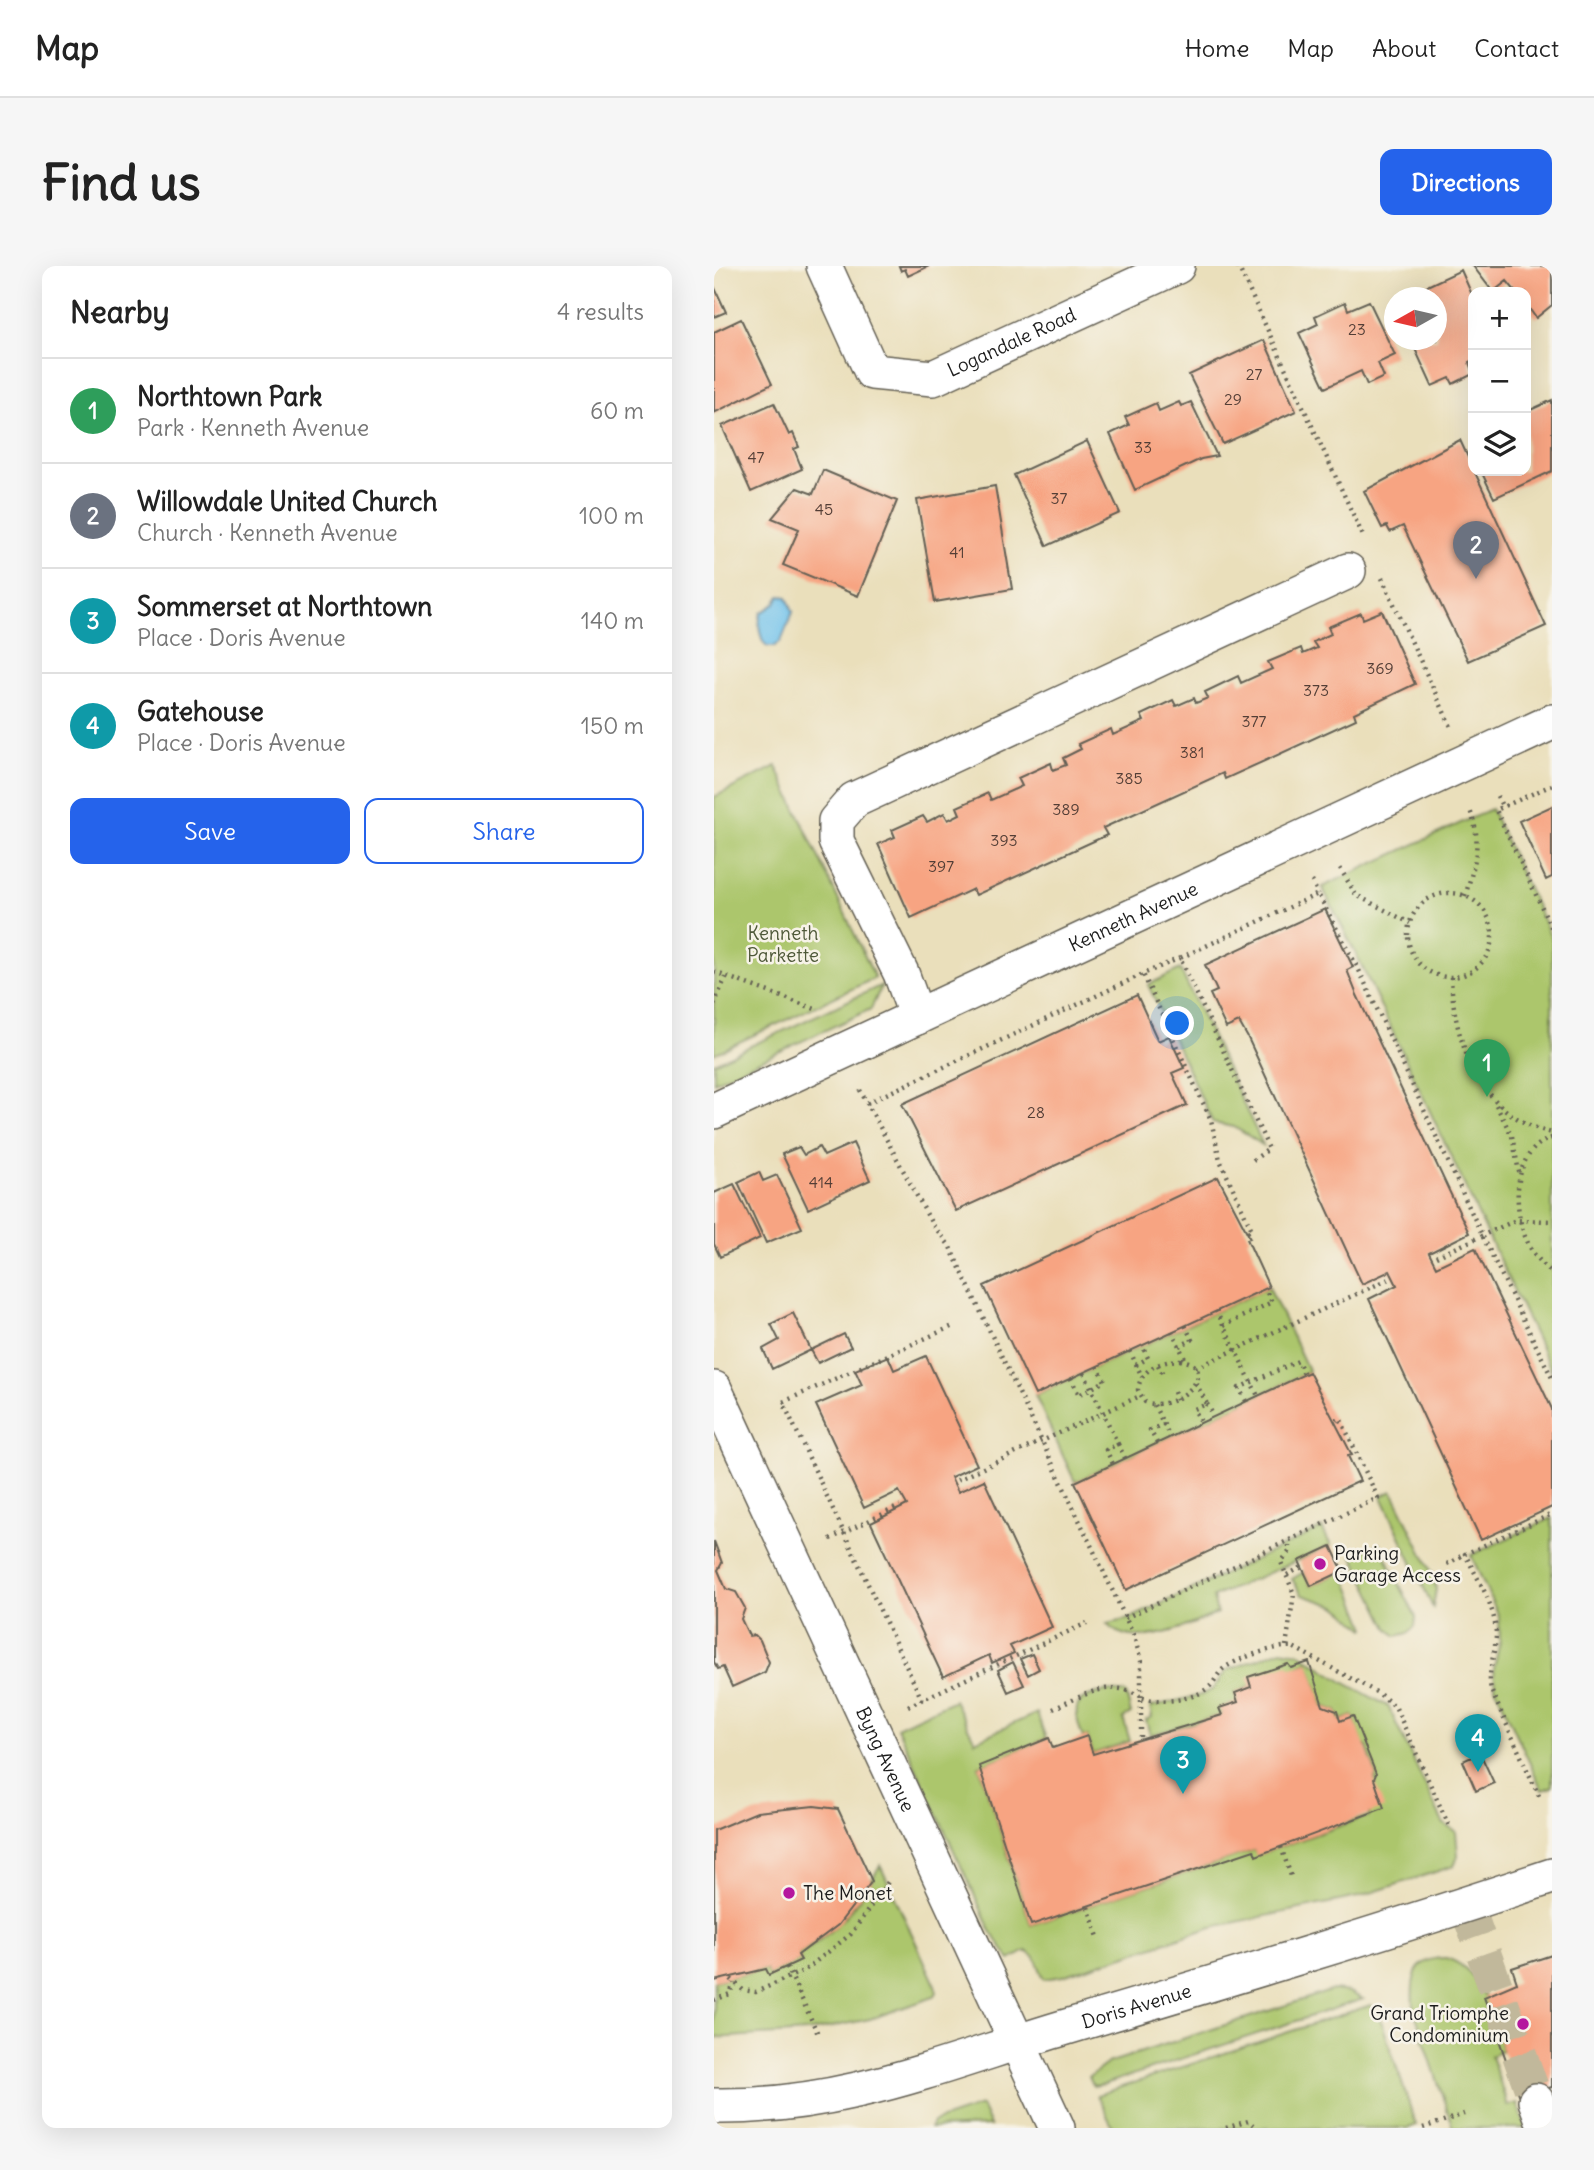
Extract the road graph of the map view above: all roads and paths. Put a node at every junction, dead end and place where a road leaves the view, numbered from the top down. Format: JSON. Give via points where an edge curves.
{"nodes":[{"id":1,"x":824,"y":266,"type":"edge"},
{"id":2,"x":1177,"y":266,"type":"edge"},
{"id":3,"x":1238,"y":266,"type":"edge"},
{"id":4,"x":1365,"y":541,"type":"dead end"},
{"id":5,"x":1362,"y":569,"type":"joint"},
{"id":6,"x":1552,"y":722,"type":"edge"},
{"id":7,"x":1466,"y":762,"type":"junction"},
{"id":8,"x":1552,"y":785,"type":"edge"},
{"id":9,"x":1497,"y":796,"type":"dead end"},
{"id":10,"x":1503,"y":807,"type":"junction"},
{"id":11,"x":1469,"y":808,"type":"dead end"},
{"id":12,"x":1340,"y":868,"type":"dead end"},
{"id":13,"x":1312,"y":881,"type":"dead end"},
{"id":14,"x":1318,"y":894,"type":"junction"},
{"id":15,"x":1465,"y":896,"type":"junction"},
{"id":16,"x":1410,"y":923,"type":"junction"},
{"id":17,"x":1552,"y":929,"type":"edge"},
{"id":18,"x":1180,"y":957,"type":"junction"},
{"id":19,"x":714,"y":972,"type":"edge"},
{"id":20,"x":1143,"y":975,"type":"junction"},
{"id":21,"x":1451,"y":976,"type":"junction"},
{"id":22,"x":726,"y":977,"type":"junction"},
{"id":23,"x":714,"y":1004,"type":"edge"},
{"id":24,"x":818,"y":1010,"type":"dead end"},
{"id":25,"x":916,"y":1017,"type":"junction"},
{"id":26,"x":860,"y":1090,"type":"dead end"},
{"id":27,"x":1492,"y":1099,"type":"junction"},
{"id":28,"x":867,"y":1103,"type":"junction"},
{"id":29,"x":714,"y":1111,"type":"edge"},
{"id":30,"x":1552,"y":1136,"type":"edge"},
{"id":31,"x":1253,"y":1160,"type":"dead end"},
{"id":32,"x":1519,"y":1176,"type":"junction"},
{"id":33,"x":1522,"y":1220,"type":"junction"},
{"id":34,"x":1552,"y":1221,"type":"edge"},
{"id":35,"x":1247,"y":1232,"type":"dead end"},
{"id":36,"x":1482,"y":1236,"type":"junction"},
{"id":37,"x":1436,"y":1257,"type":"dead end"},
{"id":38,"x":1552,"y":1273,"type":"edge"},
{"id":39,"x":1389,"y":1279,"type":"dead end"},
{"id":40,"x":1265,"y":1289,"type":"dead end"},
{"id":41,"x":1216,"y":1311,"type":"dead end"},
{"id":42,"x":1185,"y":1325,"type":"dead end"},
{"id":43,"x":953,"y":1326,"type":"dead end"},
{"id":44,"x":1223,"y":1326,"type":"junction"},
{"id":45,"x":1172,"y":1331,"type":"dead end"},
{"id":46,"x":1142,"y":1346,"type":"dead end"},
{"id":47,"x":1179,"y":1346,"type":"junction"},
{"id":48,"x":1130,"y":1351,"type":"dead end"},
{"id":49,"x":1234,"y":1351,"type":"junction"},
{"id":50,"x":1186,"y":1360,"type":"junction"},
{"id":51,"x":1136,"y":1364,"type":"junction"},
{"id":52,"x":1158,"y":1365,"type":"junction"},
{"id":53,"x":1097,"y":1366,"type":"dead end"},
{"id":54,"x":1196,"y":1368,"type":"junction"},
{"id":55,"x":1084,"y":1373,"type":"dead end"},
{"id":56,"x":1304,"y":1374,"type":"dead end"},
{"id":57,"x":1164,"y":1376,"type":"dead end"},
{"id":58,"x":1142,"y":1377,"type":"junction"},
{"id":59,"x":1071,"y":1378,"type":"dead end"},
{"id":60,"x":1552,"y":1378,"type":"edge"},
{"id":61,"x":1196,"y":1382,"type":"junction"},
{"id":62,"x":1251,"y":1383,"type":"junction"},
{"id":63,"x":1091,"y":1388,"type":"junction"},
{"id":64,"x":714,"y":1389,"type":"edge"},
{"id":65,"x":1174,"y":1392,"type":"dead end"},
{"id":66,"x":1140,"y":1396,"type":"junction"},
{"id":67,"x":1258,"y":1396,"type":"dead end"},
{"id":68,"x":1177,"y":1400,"type":"junction"},
{"id":69,"x":1246,"y":1401,"type":"dead end"},
{"id":70,"x":1207,"y":1404,"type":"junction"},
{"id":71,"x":1154,"y":1405,"type":"junction"},
{"id":72,"x":1103,"y":1413,"type":"junction"},
{"id":73,"x":1214,"y":1416,"type":"dead end"},
{"id":74,"x":1335,"y":1421,"type":"dead end"},
{"id":75,"x":1201,"y":1422,"type":"dead end"},
{"id":76,"x":1164,"y":1424,"type":"junction"},
{"id":77,"x":1170,"y":1437,"type":"dead end"},
{"id":78,"x":1041,"y":1440,"type":"junction"},
{"id":79,"x":1157,"y":1443,"type":"dead end"},
{"id":80,"x":1118,"y":1444,"type":"junction"},
{"id":81,"x":1125,"y":1458,"type":"dead end"},
{"id":82,"x":1113,"y":1464,"type":"dead end"},
{"id":83,"x":957,"y":1480,"type":"dead end"},
{"id":84,"x":900,"y":1506,"type":"dead end"},
{"id":85,"x":1552,"y":1514,"type":"edge"},
{"id":86,"x":845,"y":1532,"type":"junction"},
{"id":87,"x":830,"y":1539,"type":"dead end"},
{"id":88,"x":1289,"y":1541,"type":"junction"},
{"id":89,"x":1465,"y":1554,"type":"junction"},
{"id":90,"x":1447,"y":1564,"type":"dead end"},
{"id":91,"x":1302,"y":1567,"type":"dead end"},
{"id":92,"x":1287,"y":1575,"type":"junction"},
{"id":93,"x":1125,"y":1618,"type":"junction"},
{"id":94,"x":1087,"y":1623,"type":"dead end"},
{"id":95,"x":1286,"y":1646,"type":"junction"},
{"id":96,"x":1141,"y":1697,"type":"junction"},
{"id":97,"x":922,"y":1700,"type":"junction"},
{"id":98,"x":908,"y":1706,"type":"dead end"},
{"id":99,"x":1052,"y":1709,"type":"dead end"},
{"id":100,"x":1141,"y":1737,"type":"dead end"},
{"id":101,"x":1539,"y":1796,"type":"dead end"},
{"id":102,"x":1449,"y":1826,"type":"dead end"},
{"id":103,"x":1281,"y":1847,"type":"dead end"},
{"id":104,"x":1291,"y":1876,"type":"dead end"},
{"id":105,"x":1552,"y":1876,"type":"edge"},
{"id":106,"x":888,"y":1882,"type":"dead end"},
{"id":107,"x":1088,"y":1907,"type":"dead end"},
{"id":108,"x":1099,"y":1940,"type":"dead end"},
{"id":109,"x":787,"y":1967,"type":"dead end"},
{"id":110,"x":791,"y":1977,"type":"junction"},
{"id":111,"x":714,"y":2000,"type":"edge"},
{"id":112,"x":818,"y":2034,"type":"dead end"},
{"id":113,"x":1018,"y":2043,"type":"junction"},
{"id":114,"x":714,"y":2106,"type":"edge"},
{"id":115,"x":1464,"y":2113,"type":"dead end"},
{"id":116,"x":1253,"y":2125,"type":"dead end"},
{"id":117,"x":1057,"y":2128,"type":"edge"},
{"id":118,"x":1226,"y":2128,"type":"edge"},
{"id":119,"x":1423,"y":2128,"type":"edge"}],
"edges":[{"from":1,"to":2,"type":"street","name":"Logandale Road","via":[[873,372],[933,378]]},
{"from":3,"to":4,"type":"path"},
{"from":5,"to":7,"type":"path"},
{"from":5,"to":25,"type":"street","via":[[854,800],[836,821],[836,841],[901,974]]},
{"from":6,"to":7,"type":"street","name":"Kenneth Avenue"},
{"from":7,"to":25,"type":"street","name":"Kenneth Avenue"},
{"from":8,"to":10,"type":"path"},
{"from":9,"to":10,"type":"path"},
{"from":10,"to":17,"type":"path","via":[[1496,810]]},
{"from":11,"to":15,"type":"path","via":[[1478,846]]},
{"from":12,"to":16,"type":"path","via":[[1356,895]]},
{"from":13,"to":14,"type":"path"},
{"from":14,"to":18,"type":"path"},
{"from":14,"to":36,"type":"path","via":[[1358,968]]},
{"from":15,"to":16,"type":"path","via":[[1438,895],[1426,901]]},
{"from":15,"to":21,"type":"path","via":[[1486,914],[1492,940],[1479,965]]},
{"from":16,"to":21,"type":"path","via":[[1411,950],[1418,962],[1429,971]]},
{"from":18,"to":20,"type":"path"},
{"from":18,"to":31,"type":"path","via":[[1269,1149]]},
{"from":19,"to":22,"type":"path"},
{"from":20,"to":28,"type":"path"},
{"from":20,"to":35,"type":"path","via":[[1211,1120],[1220,1160],[1252,1230]]},
{"from":21,"to":27,"type":"path","via":[[1463,1046]]},
{"from":22,"to":23,"type":"path"},
{"from":22,"to":24,"type":"path"},
{"from":25,"to":29,"type":"street","name":"Kenneth Avenue"},
{"from":26,"to":28,"type":"path"},
{"from":27,"to":30,"type":"path","via":[[1518,1121]]},
{"from":27,"to":32,"type":"path","via":[[1512,1136]]},
{"from":28,"to":78,"type":"path","via":[[932,1224],[949,1245]]},
{"from":30,"to":32,"type":"path","via":[[1536,1145]]},
{"from":32,"to":33,"type":"path"},
{"from":33,"to":34,"type":"path"},
{"from":33,"to":36,"type":"path"},
{"from":33,"to":38,"type":"path","via":[[1529,1246]]},
{"from":36,"to":37,"type":"path"},
{"from":36,"to":60,"type":"path"},
{"from":39,"to":49,"type":"path"},
{"from":40,"to":44,"type":"path","via":[[1272,1302]]},
{"from":41,"to":44,"type":"path"},
{"from":42,"to":47,"type":"path","via":[[1192,1340]]},
{"from":43,"to":86,"type":"path","via":[[783,1402]]},
{"from":44,"to":49,"type":"path"},
{"from":45,"to":47,"type":"path"},
{"from":46,"to":51,"type":"path","via":[[1148,1358]]},
{"from":47,"to":50,"type":"path"},
{"from":48,"to":51,"type":"path"},
{"from":49,"to":54,"type":"path"},
{"from":49,"to":62,"type":"path"},
{"from":50,"to":52,"type":"path"},
{"from":50,"to":54,"type":"path"},
{"from":51,"to":58,"type":"path"},
{"from":52,"to":57,"type":"path"},
{"from":52,"to":58,"type":"path"},
{"from":53,"to":63,"type":"path","via":[[1105,1381]]},
{"from":54,"to":61,"type":"path"},
{"from":55,"to":63,"type":"path"},
{"from":56,"to":62,"type":"path","via":[[1298,1361]]},
{"from":58,"to":66,"type":"path"},
{"from":59,"to":63,"type":"path","via":[[1079,1395]]},
{"from":61,"to":68,"type":"path"},
{"from":61,"to":70,"type":"path"},
{"from":62,"to":67,"type":"path"},
{"from":62,"to":69,"type":"path","via":[[1239,1388]]},
{"from":63,"to":72,"type":"path"},
{"from":64,"to":113,"type":"street","name":"Byng Avenue"},
{"from":65,"to":68,"type":"path"},
{"from":66,"to":71,"type":"path"},
{"from":66,"to":72,"type":"path"},
{"from":68,"to":71,"type":"path"},
{"from":70,"to":73,"type":"path"},
{"from":70,"to":75,"type":"path","via":[[1194,1409]]},
{"from":71,"to":76,"type":"path"},
{"from":72,"to":78,"type":"path"},
{"from":72,"to":80,"type":"path"},
{"from":74,"to":88,"type":"path","via":[[1340,1418],[1378,1498]]},
{"from":76,"to":77,"type":"path"},
{"from":76,"to":79,"type":"path","via":[[1150,1430]]},
{"from":78,"to":83,"type":"path"},
{"from":78,"to":93,"type":"path"},
{"from":80,"to":81,"type":"path"},
{"from":80,"to":82,"type":"path","via":[[1106,1450]]},
{"from":84,"to":86,"type":"path"},
{"from":85,"to":89,"type":"path"},
{"from":86,"to":87,"type":"path"},
{"from":86,"to":97,"type":"path"},
{"from":88,"to":92,"type":"path","via":[[1289,1552],[1281,1562]]},
{"from":88,"to":93,"type":"path"},
{"from":89,"to":90,"type":"path"},
{"from":89,"to":101,"type":"path","via":[[1494,1617],[1491,1690]]},
{"from":91,"to":92,"type":"path"},
{"from":92,"to":95,"type":"path","via":[[1294,1594]]},
{"from":93,"to":96,"type":"path","via":[[1141,1661]]},
{"from":94,"to":97,"type":"path"},
{"from":95,"to":96,"type":"path","via":[[1226,1667],[1198,1693],[1159,1702]]},
{"from":95,"to":102,"type":"path","via":[[1305,1651],[1395,1706]]},
{"from":96,"to":99,"type":"path","via":[[1109,1687]]},
{"from":96,"to":100,"type":"path"},
{"from":97,"to":98,"type":"path"},
{"from":103,"to":104,"type":"path"},
{"from":105,"to":113,"type":"street","name":"Doris Avenue"},
{"from":106,"to":110,"type":"path","via":[[851,1934]]},
{"from":107,"to":108,"type":"path"},
{"from":109,"to":110,"type":"path"},
{"from":110,"to":111,"type":"path","via":[[756,1992],[745,1991],[733,1981],[730,1994]]},
{"from":110,"to":112,"type":"path"},
{"from":113,"to":114,"type":"street","name":"Doris Avenue","via":[[854,2092],[813,2100]]},
{"from":113,"to":117,"type":"street","name":"Byng Avenue"},
{"from":115,"to":119,"type":"path"},
{"from":116,"to":118,"type":"path","via":[[1248,2120]]}]}
